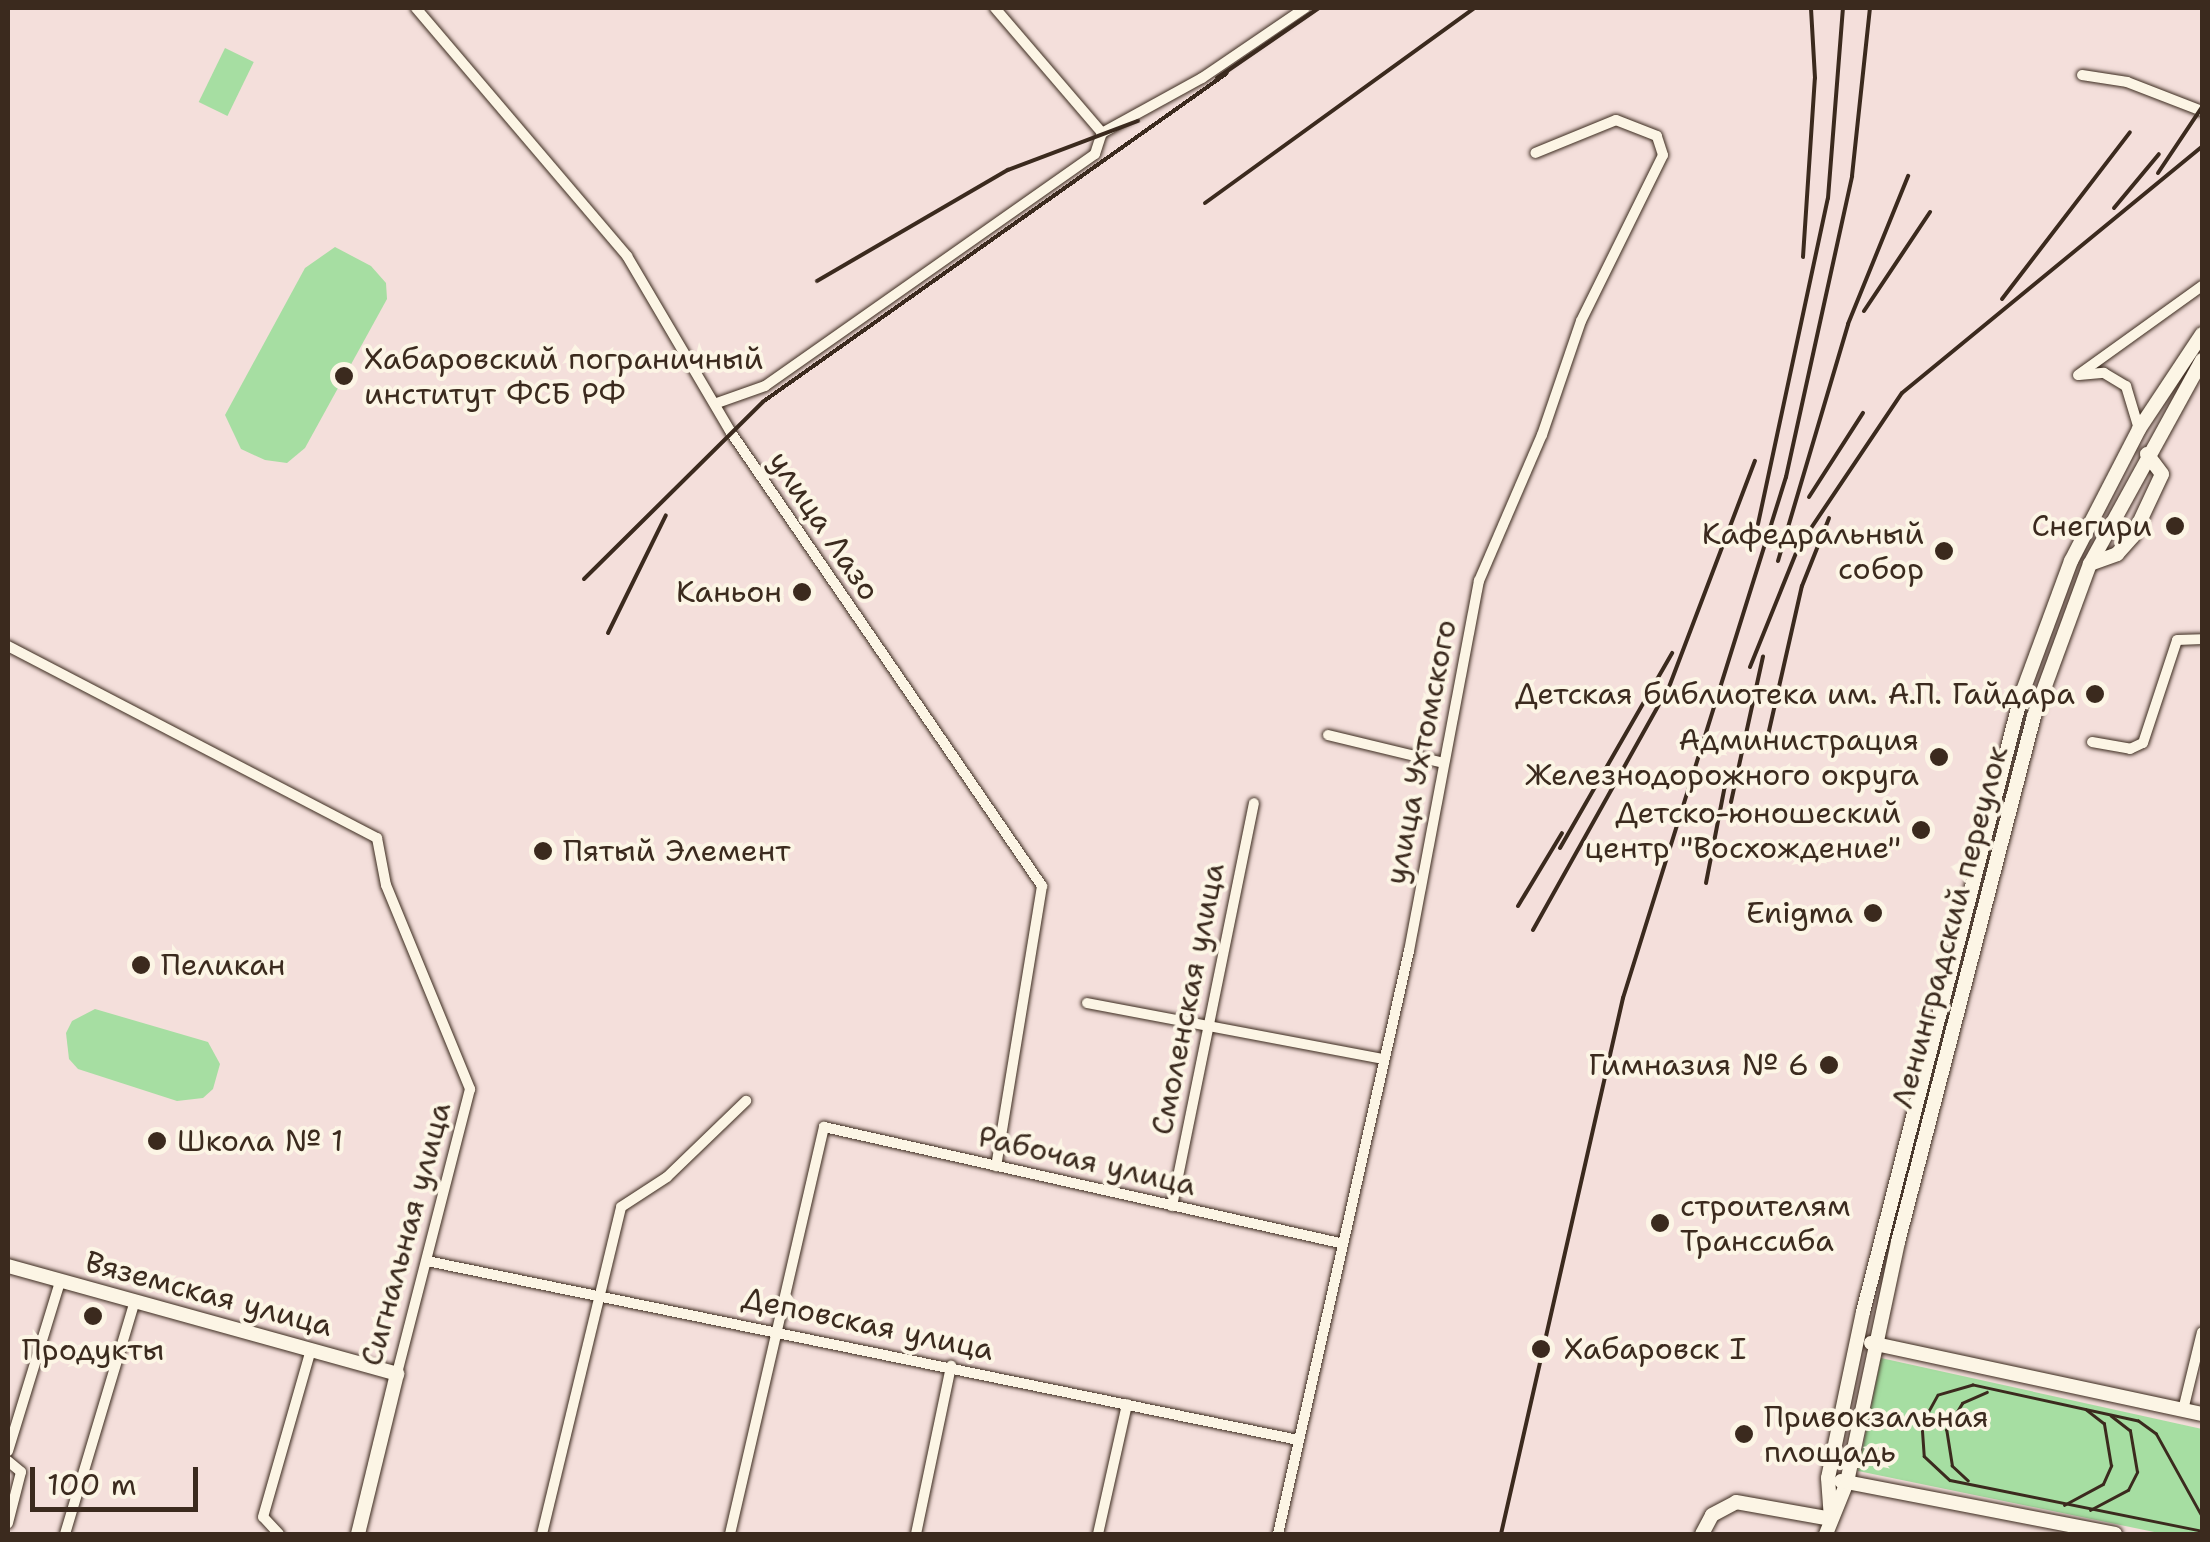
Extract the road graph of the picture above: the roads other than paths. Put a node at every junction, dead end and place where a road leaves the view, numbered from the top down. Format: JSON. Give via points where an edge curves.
{"nodes":[{"id":1,"x":416,"y":8,"type":"edge"},
{"id":2,"x":995,"y":8,"type":"edge"},
{"id":3,"x":1305,"y":8,"type":"edge"},
{"id":4,"x":2082,"y":75,"type":"dead end"},
{"id":5,"x":2202,"y":111,"type":"edge"},
{"id":6,"x":1102,"y":133,"type":"junction"},
{"id":7,"x":1536,"y":152,"type":"dead end"},
{"id":8,"x":2200,"y":289,"type":"edge"},
{"id":9,"x":2202,"y":334,"type":"edge"},
{"id":10,"x":2202,"y":360,"type":"edge"},
{"id":11,"x":716,"y":404,"type":"junction"},
{"id":12,"x":2139,"y":429,"type":"junction"},
{"id":13,"x":2147,"y":454,"type":"junction"},
{"id":14,"x":2090,"y":564,"type":"junction"},
{"id":15,"x":2202,"y":639,"type":"edge"},
{"id":16,"x":8,"y":646,"type":"edge"},
{"id":17,"x":1328,"y":735,"type":"dead end"},
{"id":18,"x":2092,"y":742,"type":"dead end"},
{"id":19,"x":1444,"y":763,"type":"junction"},
{"id":20,"x":1254,"y":803,"type":"dead end"},
{"id":21,"x":1087,"y":1003,"type":"dead end"},
{"id":22,"x":1209,"y":1026,"type":"junction"},
{"id":23,"x":1383,"y":1059,"type":"junction"},
{"id":24,"x":746,"y":1101,"type":"dead end"},
{"id":25,"x":996,"y":1166,"type":"junction"},
{"id":26,"x":1172,"y":1206,"type":"junction"},
{"id":27,"x":1340,"y":1243,"type":"junction"},
{"id":28,"x":427,"y":1261,"type":"junction"},
{"id":29,"x":8,"y":1266,"type":"edge"},
{"id":30,"x":60,"y":1282,"type":"junction"},
{"id":31,"x":598,"y":1296,"type":"junction"},
{"id":32,"x":134,"y":1304,"type":"junction"},
{"id":33,"x":776,"y":1329,"type":"junction"},
{"id":34,"x":2202,"y":1332,"type":"edge"},
{"id":35,"x":1857,"y":1340,"type":"junction"},
{"id":36,"x":1876,"y":1344,"type":"junction"},
{"id":37,"x":310,"y":1350,"type":"junction"},
{"id":38,"x":951,"y":1366,"type":"junction"},
{"id":39,"x":398,"y":1374,"type":"junction"},
{"id":40,"x":1127,"y":1404,"type":"junction"},
{"id":41,"x":2184,"y":1410,"type":"junction"},
{"id":42,"x":2202,"y":1414,"type":"edge"},
{"id":43,"x":1298,"y":1440,"type":"junction"},
{"id":44,"x":8,"y":1451,"type":"edge"},
{"id":45,"x":8,"y":1461,"type":"edge"},
{"id":46,"x":1828,"y":1478,"type":"junction"},
{"id":47,"x":1847,"y":1482,"type":"junction"},
{"id":48,"x":1831,"y":1519,"type":"junction"},
{"id":49,"x":8,"y":1523,"type":"edge"},
{"id":50,"x":64,"y":1534,"type":"edge"},
{"id":51,"x":280,"y":1534,"type":"edge"},
{"id":52,"x":360,"y":1534,"type":"edge"},
{"id":53,"x":542,"y":1534,"type":"edge"},
{"id":54,"x":730,"y":1534,"type":"edge"},
{"id":55,"x":916,"y":1534,"type":"edge"},
{"id":56,"x":1098,"y":1534,"type":"edge"},
{"id":57,"x":1278,"y":1534,"type":"edge"},
{"id":58,"x":1702,"y":1534,"type":"edge"},
{"id":59,"x":1826,"y":1534,"type":"edge"},
{"id":60,"x":2115,"y":1534,"type":"edge"}],
"edges":[{"from":1,"to":11,"type":"street","name":"улица Лазо","via":[[626,256]]},
{"from":2,"to":6,"type":"street"},
{"from":3,"to":6,"type":"street","via":[[1202,78]]},
{"from":4,"to":5,"type":"street","via":[[2127,82]]},
{"from":6,"to":11,"type":"street","via":[[1095,154],[1048,188],[765,386]]},
{"from":7,"to":19,"type":"street","name":"улица Ухтомского","via":[[1616,120],[1657,136],[1663,155],[1581,321],[1542,435],[1478,580]]},
{"from":8,"to":12,"type":"street","via":[[2078,375],[2104,374],[2126,386]]},
{"from":9,"to":12,"type":"main road","name":"Ленинградский переулок"},
{"from":10,"to":13,"type":"main road","name":"Ленинградский переулок"},
{"from":11,"to":25,"type":"street","name":"улица Лазо","via":[[1042,886]]},
{"from":12,"to":35,"type":"main road","name":"Ленинградский переулок","via":[[2072,560],[2021,696]]},
{"from":13,"to":14,"type":"main road","name":"Ленинградский переулок"},
{"from":13,"to":14,"type":"main road","via":[[2162,474],[2134,536],[2118,554]]},
{"from":14,"to":36,"type":"main road","name":"Ленинградский переулок","via":[[2029,734],[1964,971]]},
{"from":15,"to":18,"type":"street","via":[[2178,639],[2143,743],[2130,749]]},
{"from":16,"to":28,"type":"street","name":"Сигнальная улица","via":[[377,838],[386,885],[470,1089]]},
{"from":17,"to":19,"type":"street"},
{"from":19,"to":23,"type":"street","name":"улица Ухтомского"},
{"from":20,"to":22,"type":"street","name":"Смоленская улица"},
{"from":21,"to":22,"type":"street"},
{"from":22,"to":23,"type":"street"},
{"from":22,"to":26,"type":"street","name":"Смоленская улица"},
{"from":23,"to":27,"type":"street","name":"улица Ухтомского"},
{"from":24,"to":31,"type":"street","via":[[667,1178],[621,1208]]},
{"from":25,"to":26,"type":"street","name":"Рабочая улица"},
{"from":25,"to":33,"type":"street","name":"Рабочая улица","via":[[824,1127]]},
{"from":26,"to":27,"type":"street","name":"Рабочая улица"},
{"from":27,"to":43,"type":"street","name":"улица Ухтомского"},
{"from":28,"to":31,"type":"street","name":"Деповская улица"},
{"from":28,"to":39,"type":"street","name":"Сигнальная улица"},
{"from":29,"to":30,"type":"main road","name":"Вяземская улица"},
{"from":30,"to":32,"type":"main road","name":"Вяземская улица"},
{"from":30,"to":44,"type":"street"},
{"from":31,"to":33,"type":"street","name":"Деповская улица"},
{"from":31,"to":53,"type":"street"},
{"from":32,"to":37,"type":"main road","name":"Вяземская улица"},
{"from":32,"to":50,"type":"street"},
{"from":33,"to":38,"type":"street","name":"Деповская улица"},
{"from":33,"to":54,"type":"street"},
{"from":34,"to":41,"type":"street"},
{"from":35,"to":36,"type":"main road"},
{"from":35,"to":46,"type":"main road","name":"Ленинградский переулок"},
{"from":36,"to":41,"type":"main road"},
{"from":36,"to":47,"type":"main road","name":"Ленинградский переулок"},
{"from":37,"to":39,"type":"main road","name":"Вяземская улица"},
{"from":37,"to":51,"type":"street","via":[[263,1518]]},
{"from":38,"to":40,"type":"street","name":"Деповская улица"},
{"from":38,"to":55,"type":"street"},
{"from":39,"to":52,"type":"main road","name":"Сигнальная улица"},
{"from":40,"to":43,"type":"street","name":"Деповская улица"},
{"from":40,"to":56,"type":"street"},
{"from":41,"to":42,"type":"main road"},
{"from":43,"to":57,"type":"street","name":"улица Ухтомского"},
{"from":45,"to":49,"type":"street","via":[[22,1472]]},
{"from":46,"to":47,"type":"main road"},
{"from":46,"to":48,"type":"main road","name":"Ленинградский переулок"},
{"from":47,"to":48,"type":"main road","name":"Ленинградский переулок"},
{"from":47,"to":60,"type":"main road"},
{"from":48,"to":58,"type":"main road","via":[[1736,1502],[1712,1516]]},
{"from":48,"to":59,"type":"main road","name":"Ленинградский переулок"}]}
